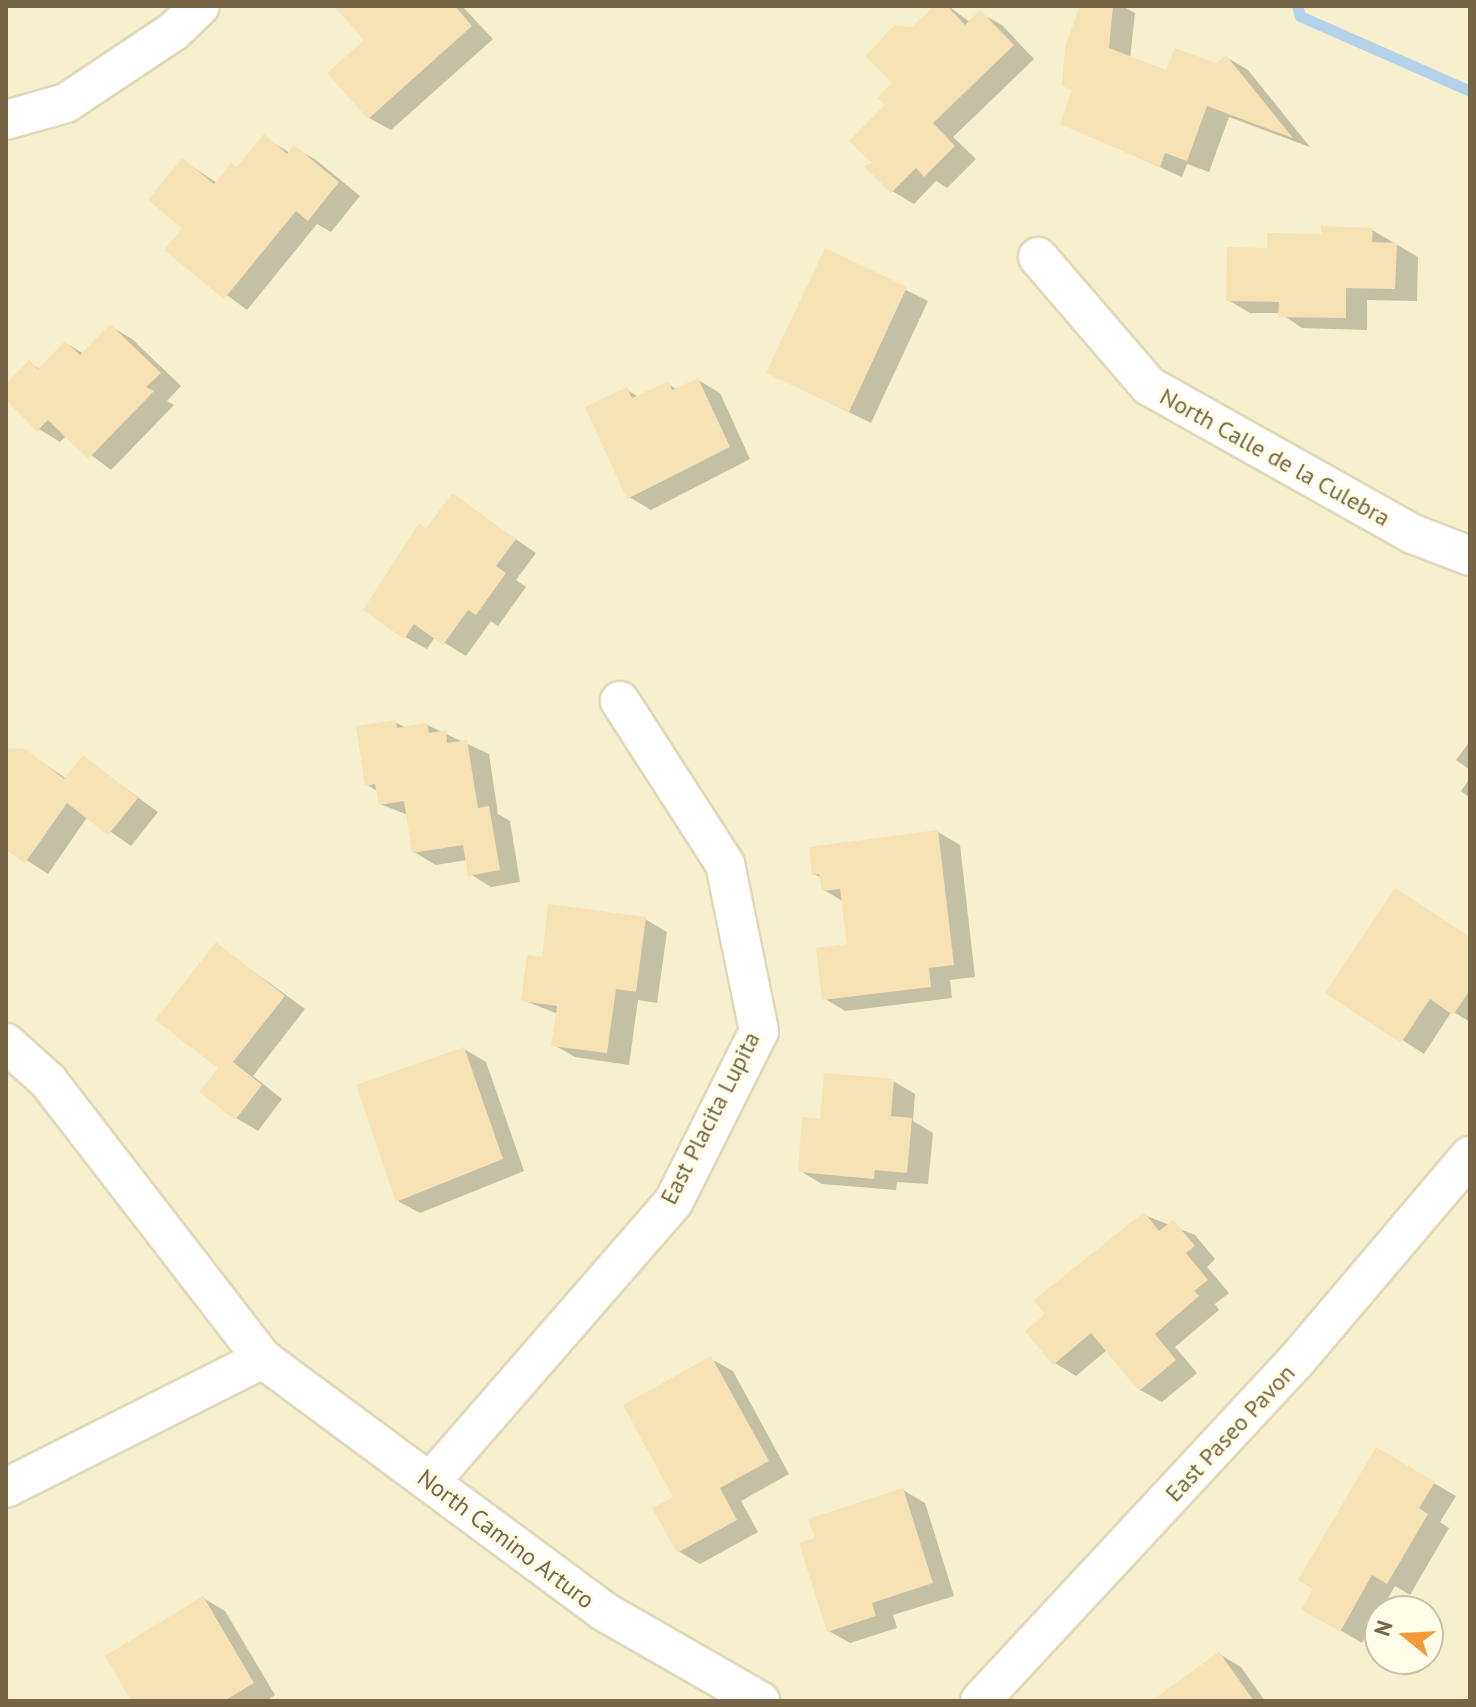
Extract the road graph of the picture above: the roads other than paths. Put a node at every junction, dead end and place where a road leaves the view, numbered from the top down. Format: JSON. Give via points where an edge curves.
{"nodes":[{"id":1,"x":200,"y":6,"type":"edge"},
{"id":2,"x":6,"y":120,"type":"edge"},
{"id":3,"x":1038,"y":257,"type":"dead end"},
{"id":4,"x":1470,"y":556,"type":"edge"},
{"id":5,"x":620,"y":701,"type":"dead end"},
{"id":6,"x":6,"y":1043,"type":"edge"},
{"id":7,"x":1470,"y":1156,"type":"edge"},
{"id":8,"x":263,"y":1359,"type":"junction"},
{"id":9,"x":430,"y":1482,"type":"junction"},
{"id":10,"x":6,"y":1488,"type":"edge"},
{"id":11,"x":760,"y":1701,"type":"edge"},
{"id":12,"x":980,"y":1701,"type":"edge"}],
"edges":[{"from":1,"to":2,"type":"street","via":[[174,31],[66,103]]},
{"from":3,"to":4,"type":"street","name":"North Calle de la Culebra","via":[[1149,386],[1413,534]]},
{"from":5,"to":9,"type":"street","name":"East Placita Lupita","via":[[725,864],[759,1031],[674,1201]]},
{"from":6,"to":8,"type":"street","name":"North Camino Arturo","via":[[48,1081]]},
{"from":7,"to":12,"type":"street","name":"East Paseo Pavon","via":[[1296,1361]]},
{"from":8,"to":9,"type":"street","name":"North Camino Arturo"},
{"from":8,"to":10,"type":"street"},
{"from":9,"to":11,"type":"street","name":"North Camino Arturo","via":[[603,1611]]}]}
